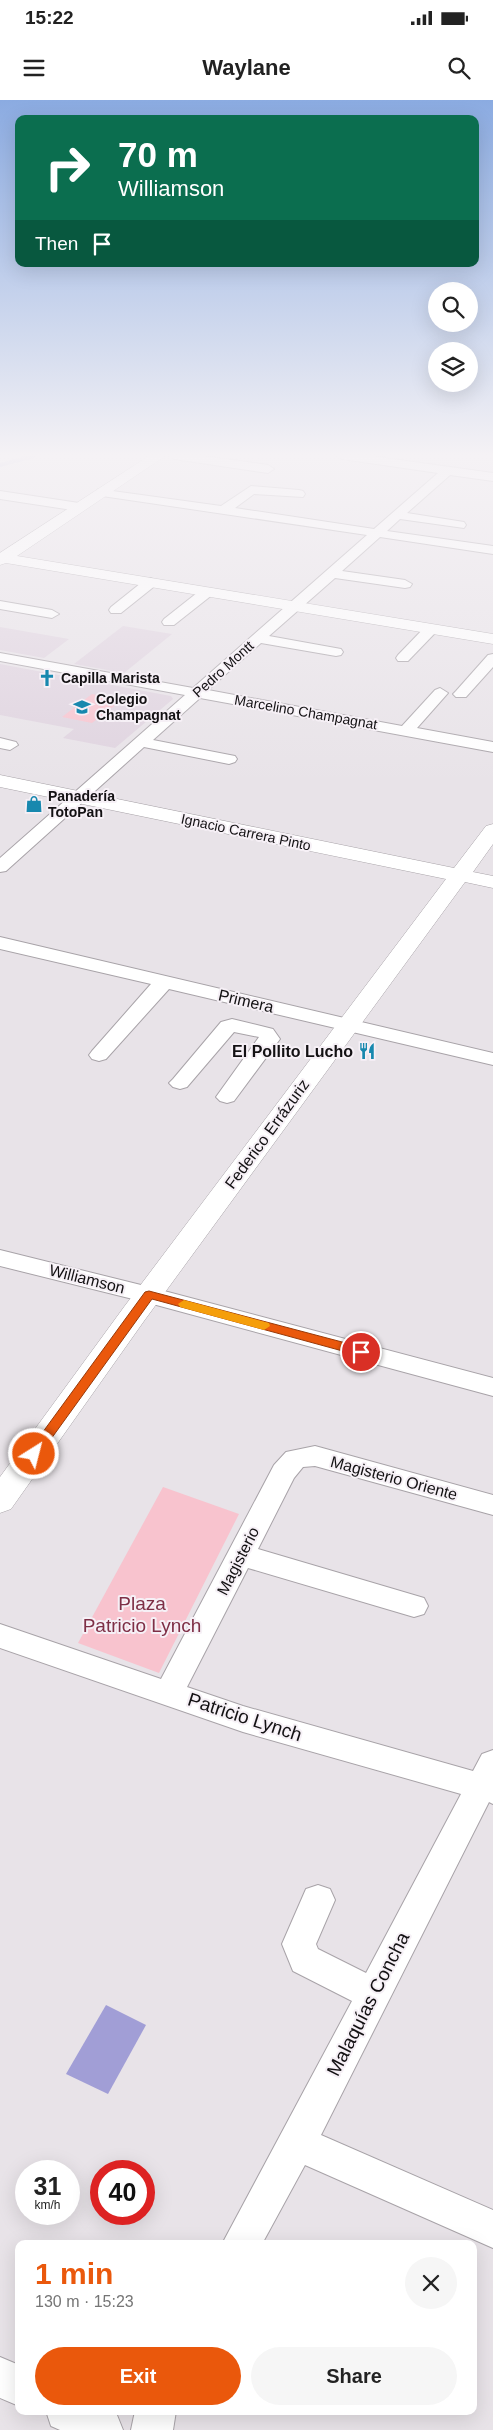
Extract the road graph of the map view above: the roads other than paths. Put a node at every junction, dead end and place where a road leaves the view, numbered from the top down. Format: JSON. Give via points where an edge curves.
{"nodes":[{"id":1,"x":38,"y":565,"type":"edge"},
{"id":2,"x":339,"y":565,"type":"edge"},
{"id":3,"x":330,"y":573,"type":"junction"},
{"id":4,"x":151,"y":582,"type":"junction"},
{"id":5,"x":405,"y":584,"type":"dead end"},
{"id":6,"x":207,"y":592,"type":"junction"},
{"id":7,"x":0,"y":605,"type":"edge"},
{"id":8,"x":293,"y":606,"type":"junction"},
{"id":9,"x":116,"y":610,"type":"dead end"},
{"id":10,"x":52,"y":614,"type":"dead end"},
{"id":11,"x":169,"y":622,"type":"dead end"},
{"id":12,"x":431,"y":628,"type":"junction"},
{"id":13,"x":258,"y":638,"type":"junction"},
{"id":14,"x":493,"y":639,"type":"edge"},
{"id":15,"x":336,"y":652,"type":"dead end"},
{"id":16,"x":0,"y":657,"type":"edge"},
{"id":17,"x":403,"y":658,"type":"dead end"},
{"id":18,"x":493,"y":658,"type":"edge"},
{"id":19,"x":196,"y":692,"type":"junction"},
{"id":20,"x":440,"y":693,"type":"dead end"},
{"id":21,"x":461,"y":694,"type":"dead end"},
{"id":22,"x":406,"y":731,"type":"junction"},
{"id":23,"x":141,"y":742,"type":"junction"},
{"id":24,"x":493,"y":747,"type":"edge"},
{"id":25,"x":229,"y":759,"type":"dead end"},
{"id":26,"x":0,"y":781,"type":"edge"},
{"id":27,"x":79,"y":797,"type":"junction"},
{"id":28,"x":493,"y":830,"type":"edge"},
{"id":29,"x":0,"y":867,"type":"edge"},
{"id":30,"x":459,"y":875,"type":"junction"},
{"id":31,"x":493,"y":882,"type":"edge"},
{"id":32,"x":0,"y":943,"type":"edge"},
{"id":33,"x":164,"y":982,"type":"junction"},
{"id":34,"x":258,"y":1004,"type":"junction"},
{"id":35,"x":347,"y":1025,"type":"junction"},
{"id":36,"x":240,"y":1027,"type":"junction"},
{"id":37,"x":99,"y":1055,"type":"dead end"},
{"id":38,"x":493,"y":1060,"type":"edge"},
{"id":39,"x":180,"y":1083,"type":"dead end"},
{"id":40,"x":227,"y":1097,"type":"dead end"},
{"id":41,"x":0,"y":1258,"type":"edge"},
{"id":42,"x":149,"y":1295,"type":"junction"},
{"id":43,"x":493,"y":1387,"type":"edge"},
{"id":44,"x":295,"y":1458,"type":"joint"},
{"id":45,"x":0,"y":1500,"type":"edge"},
{"id":46,"x":493,"y":1505,"type":"edge"},
{"id":47,"x":241,"y":1555,"type":"junction"},
{"id":48,"x":414,"y":1606,"type":"dead end"},
{"id":49,"x":0,"y":1636,"type":"edge"},
{"id":50,"x":169,"y":1692,"type":"junction"},
{"id":51,"x":489,"y":1780,"type":"edge"},
{"id":52,"x":318,"y":1900,"type":"dead end"},
{"id":53,"x":373,"y":1994,"type":"junction"},
{"id":54,"x":297,"y":2143,"type":"junction"},
{"id":55,"x":493,"y":2229,"type":"edge"},
{"id":56,"x":243,"y":2240,"type":"edge"},
{"id":57,"x":0,"y":2377,"type":"edge"},
{"id":58,"x":15,"y":2384,"type":"edge"},
{"id":59,"x":74,"y":2415,"type":"edge"},
{"id":60,"x":155,"y":2415,"type":"edge"},
{"id":61,"x":102,"y":2430,"type":"edge"},
{"id":62,"x":152,"y":2430,"type":"edge"}],
"edges":[{"from":1,"to":4,"type":"street"},
{"from":2,"to":3,"type":"street","name":"Pedro Montt"},
{"from":3,"to":5,"type":"street"},
{"from":3,"to":8,"type":"street","name":"Pedro Montt"},
{"from":4,"to":6,"type":"street"},
{"from":4,"to":9,"type":"street"},
{"from":6,"to":8,"type":"street"},
{"from":6,"to":11,"type":"street"},
{"from":7,"to":10,"type":"street"},
{"from":8,"to":12,"type":"street"},
{"from":8,"to":13,"type":"street","name":"Pedro Montt"},
{"from":12,"to":14,"type":"street"},
{"from":12,"to":17,"type":"street"},
{"from":13,"to":15,"type":"street"},
{"from":13,"to":19,"type":"street","name":"Pedro Montt"},
{"from":16,"to":19,"type":"street","name":"Marcelino Champagnat"},
{"from":18,"to":21,"type":"street"},
{"from":19,"to":22,"type":"street","name":"Marcelino Champagnat"},
{"from":19,"to":23,"type":"street","name":"Pedro Montt"},
{"from":20,"to":22,"type":"street","via":[[431,714]]},
{"from":22,"to":24,"type":"street","name":"Marcelino Champagnat"},
{"from":23,"to":25,"type":"street"},
{"from":23,"to":27,"type":"street","name":"Pedro Montt"},
{"from":26,"to":27,"type":"street","name":"Ignacio Carrera Pinto"},
{"from":27,"to":29,"type":"street","name":"Pedro Montt"},
{"from":27,"to":30,"type":"street","name":"Ignacio Carrera Pinto"},
{"from":28,"to":30,"type":"street","name":"Federico Errázuriz"},
{"from":30,"to":31,"type":"street","name":"Ignacio Carrera Pinto"},
{"from":30,"to":35,"type":"street","name":"Federico Errázuriz"},
{"from":32,"to":33,"type":"street","name":"Primera"},
{"from":33,"to":34,"type":"street","name":"Primera"},
{"from":33,"to":37,"type":"street"},
{"from":34,"to":35,"type":"street","name":"Primera"},
{"from":34,"to":36,"type":"street"},
{"from":35,"to":38,"type":"street","name":"Primera"},
{"from":35,"to":42,"type":"street","name":"Federico Errázuriz"},
{"from":36,"to":39,"type":"street","via":[[232,1025],[224,1029]]},
{"from":36,"to":40,"type":"street","via":[[266,1033],[270,1039]]},
{"from":41,"to":42,"type":"street","name":"Williamson"},
{"from":42,"to":43,"type":"street","name":"Williamson"},
{"from":42,"to":45,"type":"street","name":"Federico Errázuriz"},
{"from":44,"to":46,"type":"street","name":"Magisterio Oriente","via":[[314,1456]]},
{"from":44,"to":47,"type":"street","name":"Magisterio","via":[[284,1472]]},
{"from":47,"to":48,"type":"street"},
{"from":47,"to":50,"type":"street","name":"Magisterio"},
{"from":49,"to":50,"type":"street","name":"Patricio Lynch"},
{"from":50,"to":51,"type":"street","name":"Patricio Lynch","via":[[243,1719]]},
{"from":51,"to":53,"type":"street","name":"Malaquías Concha"},
{"from":52,"to":53,"type":"street","via":[[299,1944],[305,1960]]},
{"from":53,"to":54,"type":"street","name":"Malaquías Concha"},
{"from":54,"to":55,"type":"street"},
{"from":54,"to":56,"type":"street","name":"Malaquías Concha"},
{"from":57,"to":58,"type":"street"},
{"from":59,"to":61,"type":"street"},
{"from":60,"to":62,"type":"street"}]}
